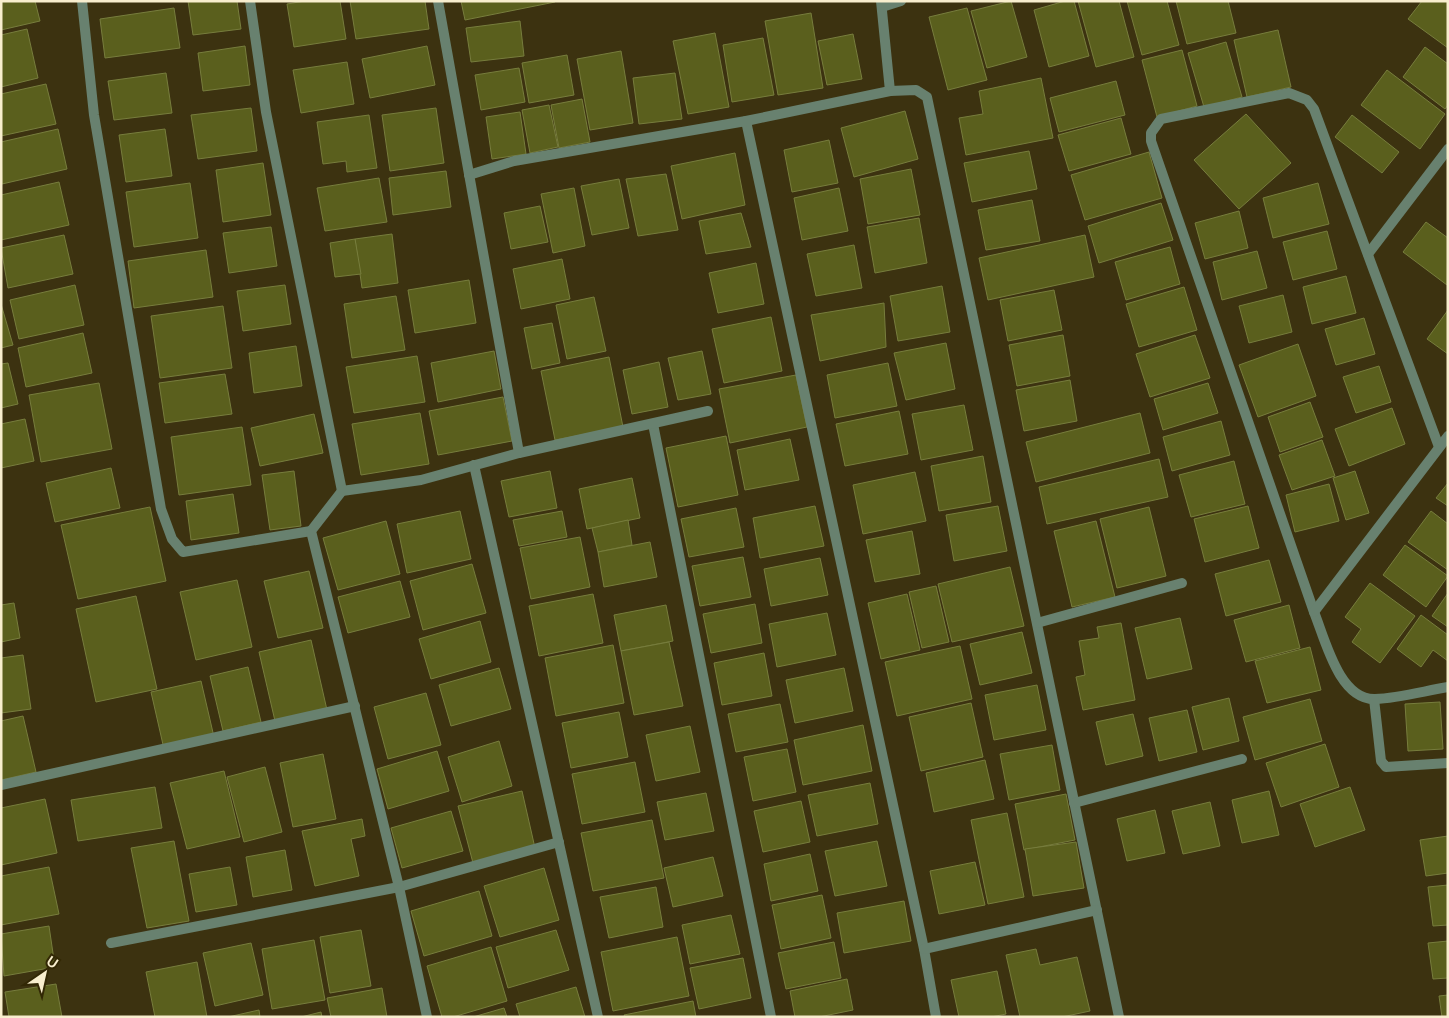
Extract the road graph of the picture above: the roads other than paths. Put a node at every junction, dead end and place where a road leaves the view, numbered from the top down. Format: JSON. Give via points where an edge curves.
{"nodes":[{"id":1,"x":82,"y":1,"type":"edge"},
{"id":2,"x":250,"y":1,"type":"edge"},
{"id":3,"x":438,"y":1,"type":"edge"},
{"id":4,"x":901,"y":1,"type":"edge"},
{"id":5,"x":882,"y":4,"type":"edge"},
{"id":6,"x":890,"y":91,"type":"junction"},
{"id":7,"x":746,"y":121,"type":"junction"},
{"id":8,"x":1448,"y":149,"type":"edge"},
{"id":9,"x":469,"y":175,"type":"junction"},
{"id":10,"x":1368,"y":254,"type":"junction"},
{"id":11,"x":708,"y":412,"type":"dead end"},
{"id":12,"x":653,"y":424,"type":"junction"},
{"id":13,"x":1448,"y":436,"type":"edge"},
{"id":14,"x":1439,"y":448,"type":"junction"},
{"id":15,"x":519,"y":453,"type":"junction"},
{"id":16,"x":474,"y":465,"type":"junction"},
{"id":17,"x":342,"y":491,"type":"junction"},
{"id":18,"x":311,"y":531,"type":"junction"},
{"id":19,"x":1182,"y":583,"type":"dead end"},
{"id":20,"x":1314,"y":612,"type":"junction"},
{"id":21,"x":1037,"y":623,"type":"junction"},
{"id":22,"x":1448,"y":687,"type":"edge"},
{"id":23,"x":1374,"y":699,"type":"junction"},
{"id":24,"x":355,"y":706,"type":"junction"},
{"id":25,"x":1242,"y":759,"type":"dead end"},
{"id":26,"x":1448,"y":763,"type":"edge"},
{"id":27,"x":1,"y":785,"type":"edge"},
{"id":28,"x":1074,"y":803,"type":"junction"},
{"id":29,"x":559,"y":842,"type":"junction"},
{"id":30,"x":399,"y":887,"type":"junction"},
{"id":31,"x":1097,"y":910,"type":"junction"},
{"id":32,"x":111,"y":943,"type":"dead end"},
{"id":33,"x":924,"y":949,"type":"junction"},
{"id":34,"x":427,"y":1017,"type":"edge"},
{"id":35,"x":598,"y":1017,"type":"edge"},
{"id":36,"x":771,"y":1017,"type":"edge"},
{"id":37,"x":936,"y":1017,"type":"edge"},
{"id":38,"x":1119,"y":1017,"type":"edge"}],
"edges":[{"from":1,"to":18,"type":"street","via":[[96,125],[161,509],[172,538],[183,552]]},
{"from":2,"to":17,"type":"street","via":[[266,112]]},
{"from":3,"to":9,"type":"street"},
{"from":4,"to":5,"type":"street"},
{"from":5,"to":6,"type":"street"},
{"from":6,"to":7,"type":"street"},
{"from":6,"to":21,"type":"street","via":[[916,90],[927,96],[933,116]]},
{"from":7,"to":9,"type":"street","via":[[514,161]]},
{"from":7,"to":33,"type":"street"},
{"from":8,"to":10,"type":"street"},
{"from":9,"to":15,"type":"street"},
{"from":10,"to":14,"type":"street"},
{"from":10,"to":20,"type":"street","via":[[1314,109],[1307,100],[1289,93],[1161,119],[1150,133]]},
{"from":11,"to":12,"type":"street"},
{"from":12,"to":15,"type":"street"},
{"from":12,"to":36,"type":"street"},
{"from":13,"to":14,"type":"street"},
{"from":14,"to":20,"type":"street"},
{"from":15,"to":16,"type":"street"},
{"from":16,"to":17,"type":"street","via":[[421,480]]},
{"from":16,"to":29,"type":"street"},
{"from":17,"to":18,"type":"street"},
{"from":18,"to":24,"type":"street"},
{"from":19,"to":21,"type":"street"},
{"from":20,"to":23,"type":"street","via":[[1341,679],[1361,697]]},
{"from":21,"to":28,"type":"street"},
{"from":22,"to":23,"type":"street"},
{"from":23,"to":26,"type":"street","via":[[1381,762],[1386,767]]},
{"from":24,"to":27,"type":"street"},
{"from":24,"to":30,"type":"street"},
{"from":25,"to":28,"type":"street"},
{"from":28,"to":31,"type":"street"},
{"from":29,"to":30,"type":"street"},
{"from":29,"to":35,"type":"street"},
{"from":30,"to":32,"type":"street"},
{"from":30,"to":34,"type":"street"},
{"from":31,"to":33,"type":"street"},
{"from":31,"to":38,"type":"street"},
{"from":33,"to":37,"type":"street"}]}
